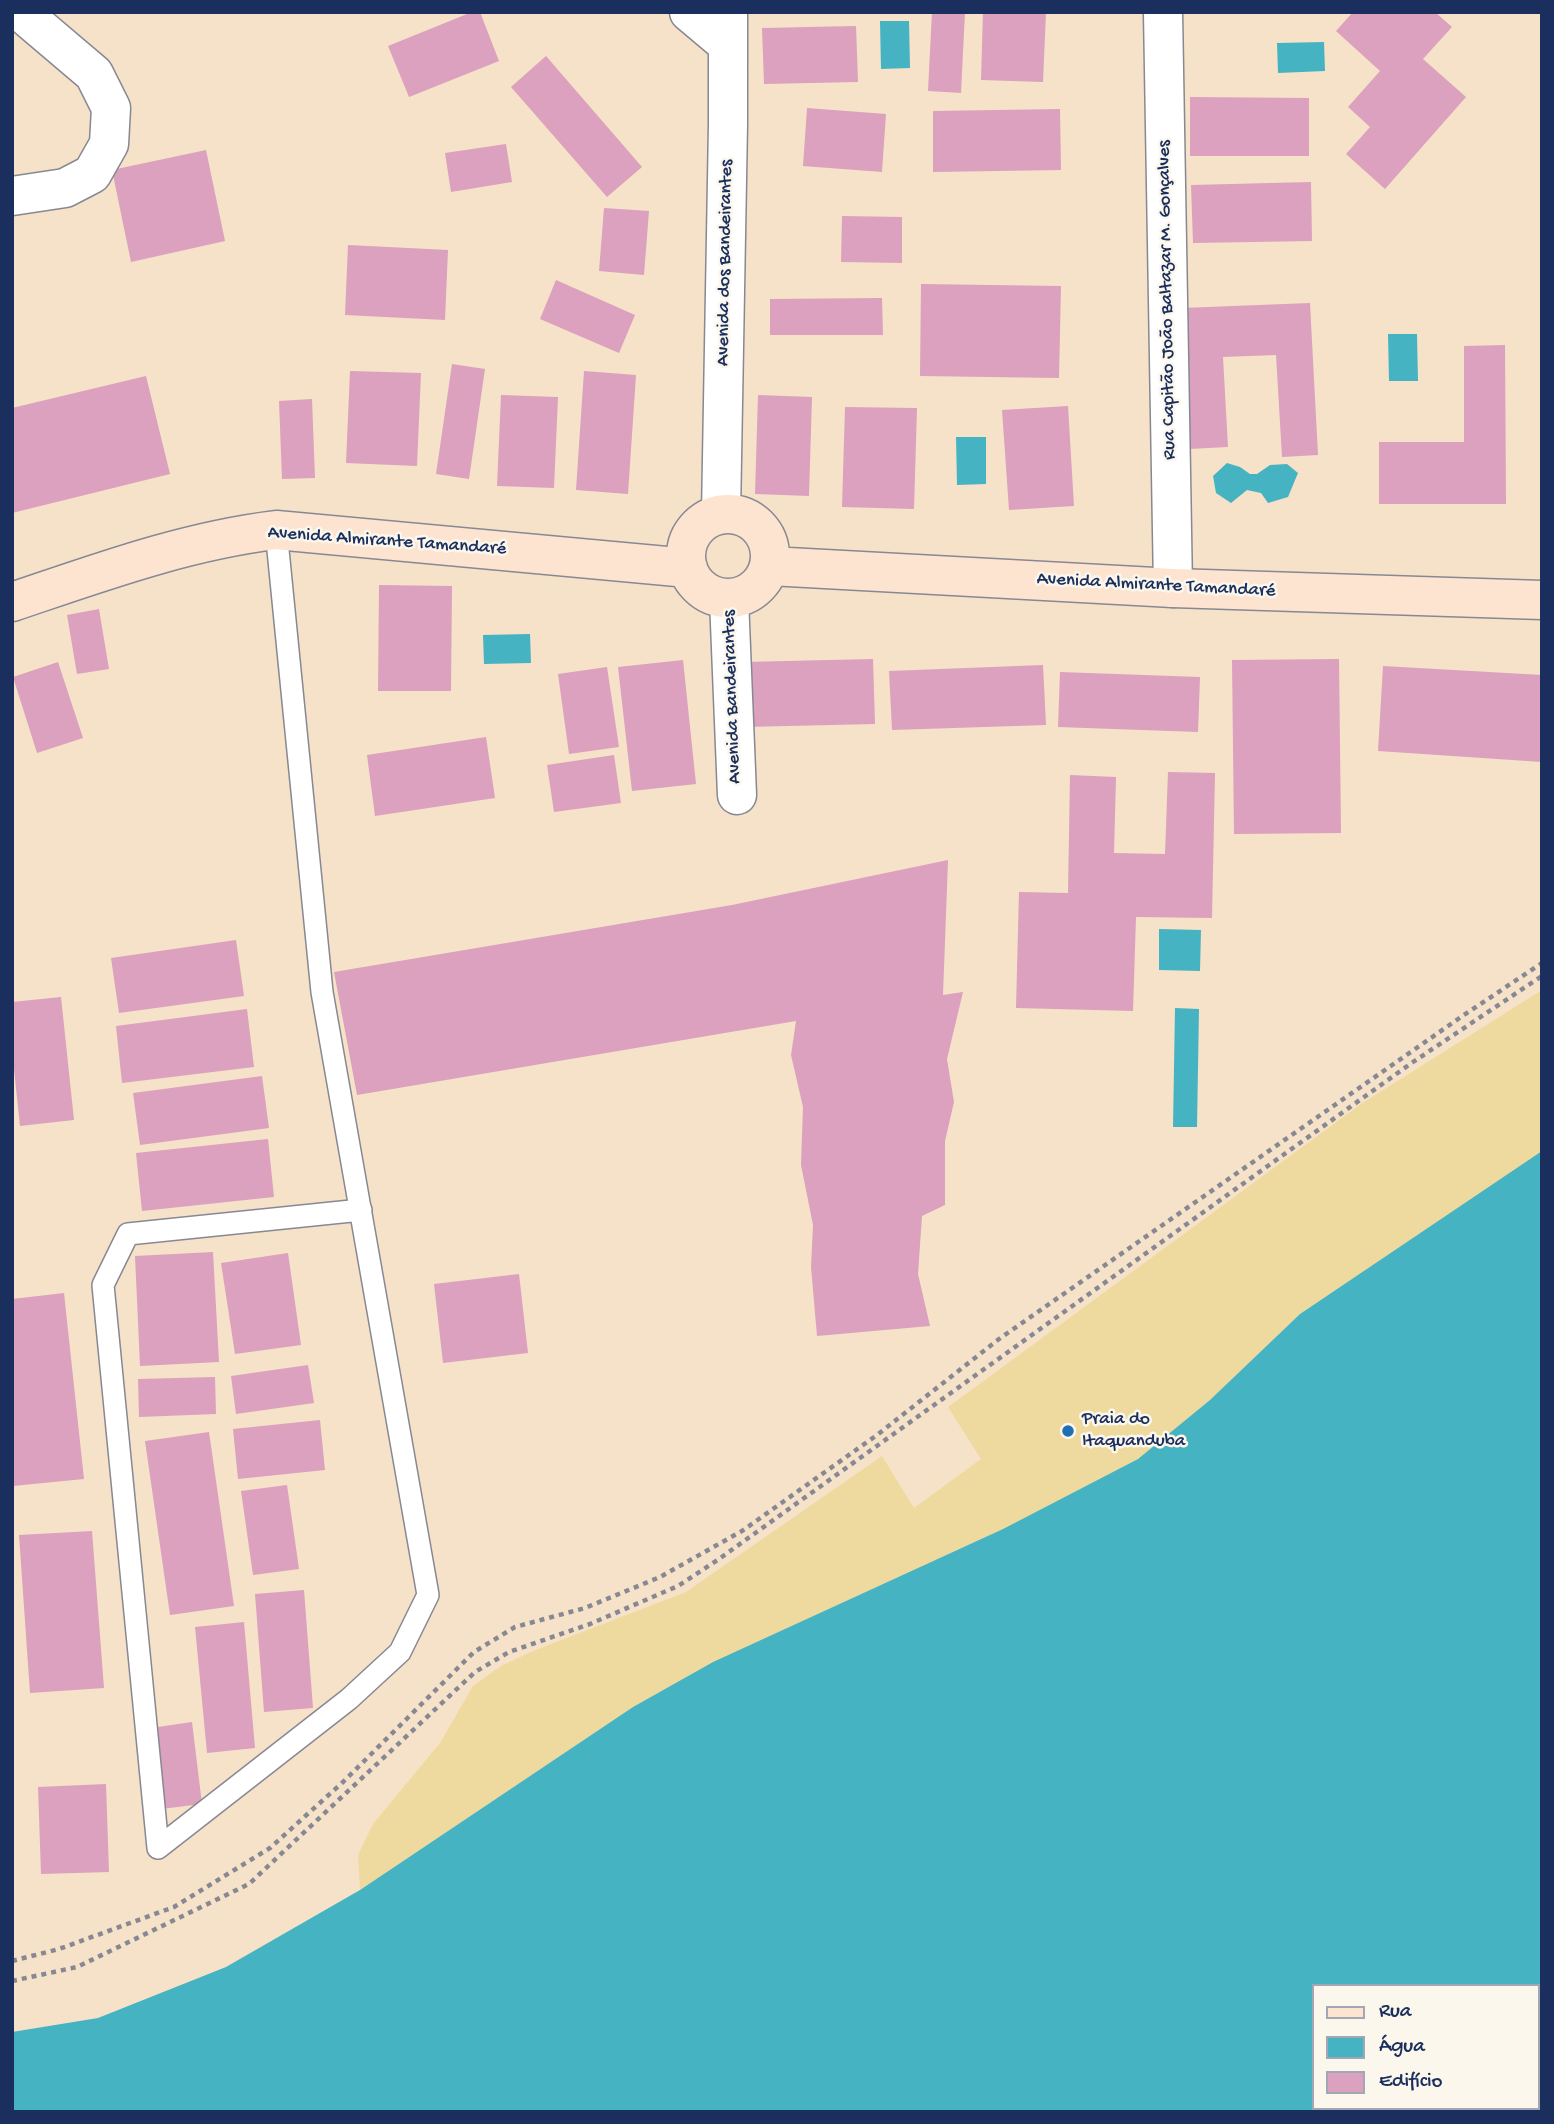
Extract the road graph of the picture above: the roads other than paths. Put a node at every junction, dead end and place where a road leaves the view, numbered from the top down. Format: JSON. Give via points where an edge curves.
{"nodes":[{"id":1,"x":21,"y":12,"type":"edge"},
{"id":2,"x":689,"y":12,"type":"edge"},
{"id":3,"x":1163,"y":12,"type":"edge"},
{"id":4,"x":728,"y":28,"type":"edge"},
{"id":5,"x":12,"y":196,"type":"edge"},
{"id":6,"x":721,"y":514,"type":"junction"},
{"id":7,"x":275,"y":530,"type":"junction"},
{"id":8,"x":770,"y":566,"type":"junction"},
{"id":9,"x":688,"y":568,"type":"junction"},
{"id":10,"x":1172,"y":588,"type":"junction"},
{"id":11,"x":729,"y":599,"type":"junction"},
{"id":12,"x":1542,"y":600,"type":"edge"},
{"id":13,"x":12,"y":602,"type":"edge"},
{"id":14,"x":737,"y":796,"type":"dead end"},
{"id":15,"x":361,"y":1210,"type":"junction"}],
"edges":[{"from":1,"to":5,"type":"street","via":[[94,74],[111,108],[110,144],[92,174],[83,179],[65,188]]},
{"from":2,"to":4,"type":"street"},
{"from":3,"to":10,"type":"street","name":"Rua Capitão João Baltazar M. Gonçalves"},
{"from":4,"to":6,"type":"street","name":"Avenida dos Bandeirantes"},
{"from":6,"to":8,"type":"main road","via":[[748,518],[759,527],[771,552]]},
{"from":6,"to":9,"type":"main road","via":[[696,528],[686,554]]},
{"from":7,"to":9,"type":"main road","name":"Avenida Almirante Tamandaré"},
{"from":7,"to":13,"type":"main road","name":"Avenida Almirante Tamandaré","via":[[119,566]]},
{"from":7,"to":15,"type":"lane","via":[[322,992]]},
{"from":8,"to":10,"type":"main road","name":"Avenida Almirante Tamandaré"},
{"from":8,"to":11,"type":"main road","via":[[755,590]]},
{"from":9,"to":11,"type":"main road","via":[[703,591]]},
{"from":10,"to":12,"type":"main road","name":"Avenida Almirante Tamandaré"},
{"from":11,"to":14,"type":"street","name":"Avenida Bandeirantes"},
{"from":15,"to":15,"type":"lane","via":[[428,1595],[400,1652],[349,1699],[158,1848],[103,1285],[128,1234]]}]}
